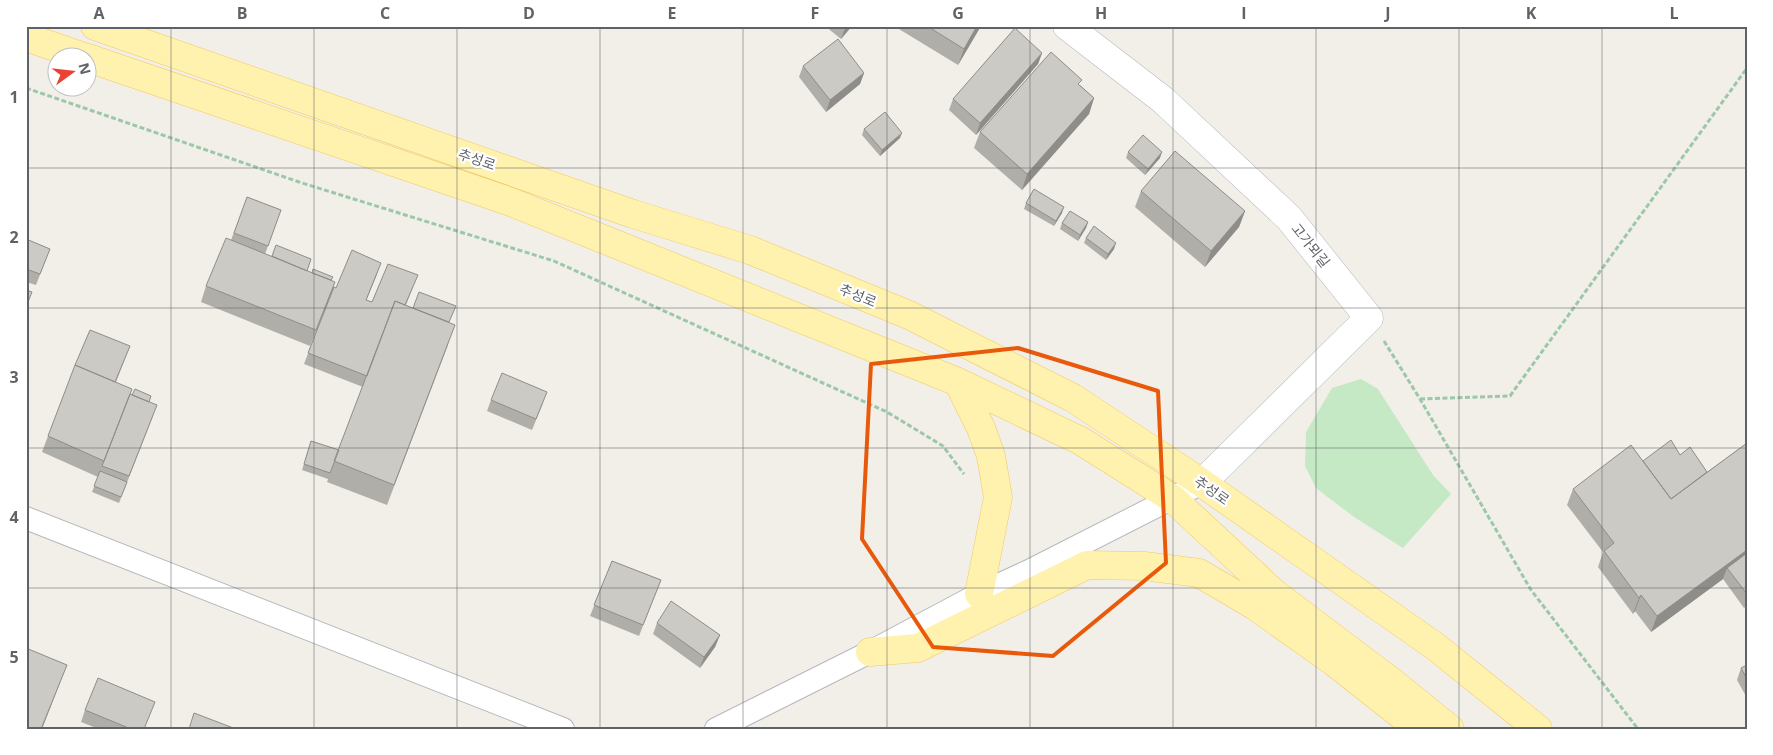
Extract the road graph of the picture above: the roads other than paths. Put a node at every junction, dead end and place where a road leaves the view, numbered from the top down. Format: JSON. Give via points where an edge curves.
{"nodes":[{"id":1,"x":95,"y":26,"type":"edge"},
{"id":2,"x":1067,"y":26,"type":"edge"},
{"id":3,"x":26,"y":37,"type":"edge"},
{"id":4,"x":58,"y":48,"type":"edge"},
{"id":5,"x":98,"y":62,"type":"edge"},
{"id":6,"x":958,"y":382,"type":"junction"},
{"id":7,"x":1202,"y":483,"type":"junction"},
{"id":8,"x":1173,"y":499,"type":"junction"},
{"id":9,"x":26,"y":518,"type":"edge"},
{"id":10,"x":979,"y":594,"type":"junction"},
{"id":11,"x":870,"y":652,"type":"junction"},
{"id":12,"x":563,"y":729,"type":"edge"},
{"id":13,"x":716,"y":729,"type":"edge"},
{"id":14,"x":1419,"y":729,"type":"edge"},
{"id":15,"x":1450,"y":729,"type":"edge"},
{"id":16,"x":1538,"y":729,"type":"edge"}],
"edges":[{"from":1,"to":7,"type":"main road","name":"추성로","via":[[633,214],[750,250],[909,315],[1073,398]]},
{"from":2,"to":7,"type":"street","name":"고가뫼길","via":[[1163,100],[1289,218],[1369,318]]},
{"from":3,"to":4,"type":"main road"},
{"from":5,"to":6,"type":"main road","via":[[511,202]]},
{"from":6,"to":8,"type":"main road","via":[[1080,441]]},
{"from":6,"to":10,"type":"main road","via":[[991,456],[998,497]]},
{"from":7,"to":8,"type":"street"},
{"from":7,"to":16,"type":"main road","name":"추성로","via":[[1436,647]]},
{"from":8,"to":10,"type":"street"},
{"from":8,"to":15,"type":"main road","via":[[1274,593]]},
{"from":9,"to":12,"type":"street"},
{"from":10,"to":11,"type":"street"},
{"from":11,"to":13,"type":"street"},
{"from":11,"to":14,"type":"main road","via":[[918,648],[1087,565],[1162,568],[1199,574],[1255,606],[1334,662]]}]}
